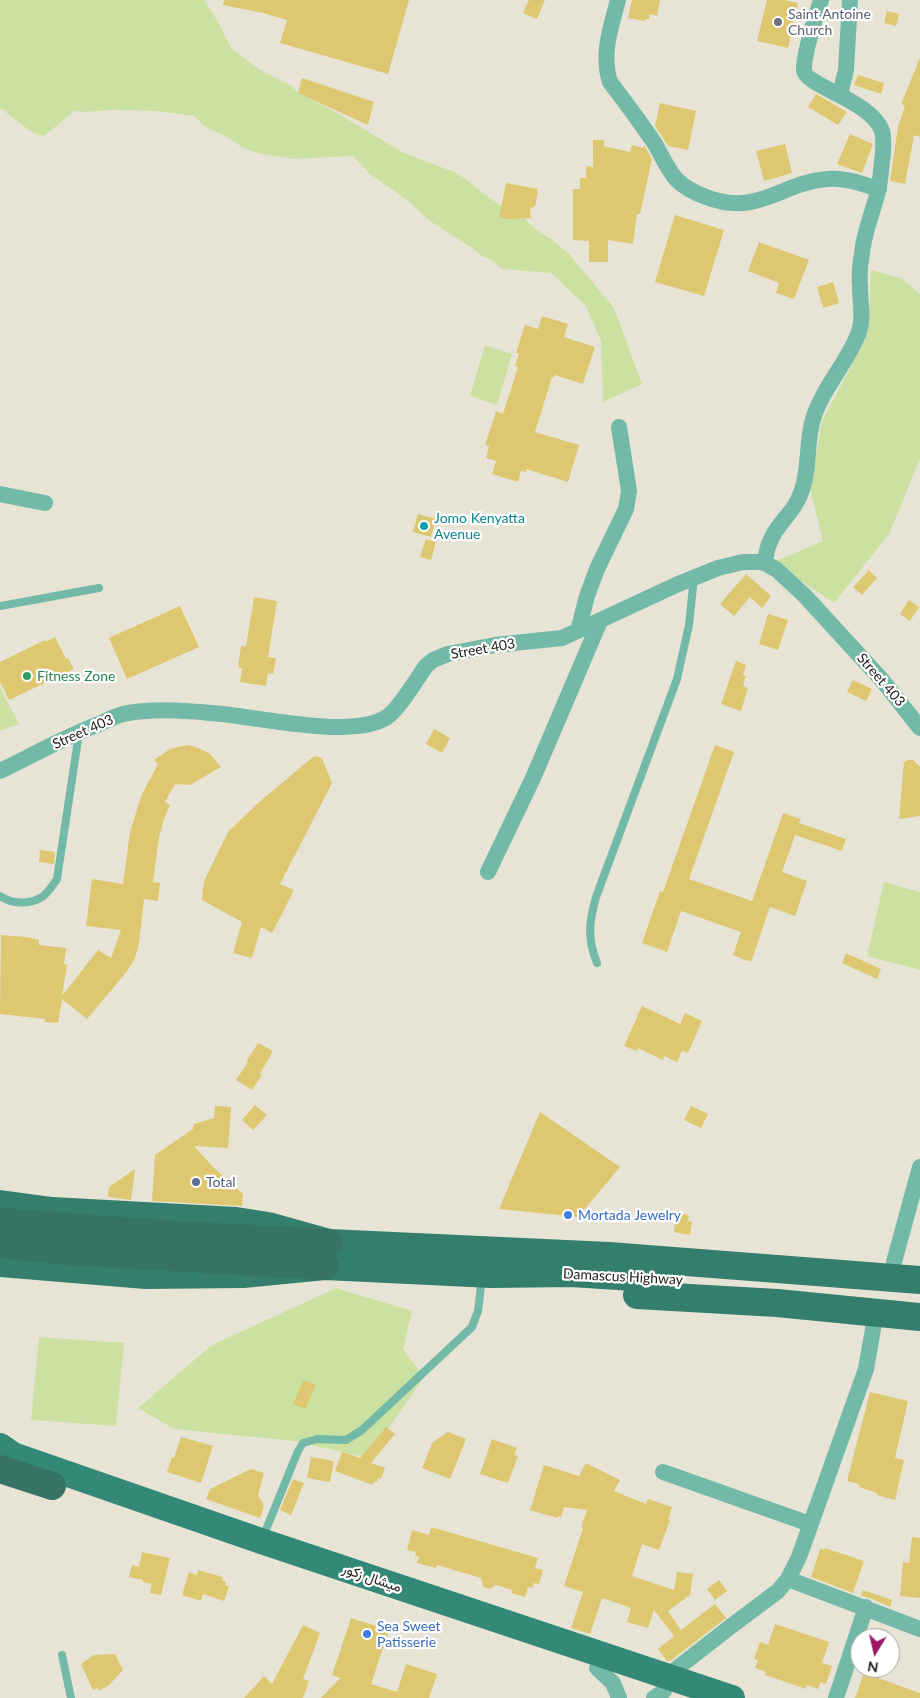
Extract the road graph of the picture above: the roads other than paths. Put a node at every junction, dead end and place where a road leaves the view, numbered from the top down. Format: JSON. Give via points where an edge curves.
{"nodes":[{"id":1,"x":618,"y":0,"type":"edge"},
{"id":2,"x":821,"y":0,"type":"edge"},
{"id":3,"x":850,"y":0,"type":"edge"},
{"id":4,"x":840,"y":94,"type":"junction"},
{"id":5,"x":879,"y":189,"type":"junction"},
{"id":6,"x":619,"y":428,"type":"dead end"},
{"id":7,"x":0,"y":494,"type":"edge"},
{"id":8,"x":45,"y":503,"type":"dead end"},
{"id":9,"x":765,"y":562,"type":"junction"},
{"id":10,"x":694,"y":577,"type":"junction"},
{"id":11,"x":98,"y":588,"type":"dead end"},
{"id":12,"x":0,"y":606,"type":"edge"},
{"id":13,"x":600,"y":621,"type":"junction"},
{"id":14,"x":578,"y":631,"type":"junction"},
{"id":15,"x":920,"y":728,"type":"edge"},
{"id":16,"x":79,"y":732,"type":"junction"},
{"id":17,"x":0,"y":771,"type":"edge"},
{"id":18,"x":488,"y":872,"type":"dead end"},
{"id":19,"x":0,"y":896,"type":"edge"},
{"id":20,"x":597,"y":963,"type":"dead end"},
{"id":21,"x":920,"y":1167,"type":"edge"},
{"id":22,"x":0,"y":1204,"type":"edge"},
{"id":23,"x":0,"y":1222,"type":"edge"},
{"id":24,"x":0,"y":1244,"type":"edge"},
{"id":25,"x":469,"y":1250,"type":"junction"},
{"id":26,"x":327,"y":1254,"type":"junction"},
{"id":27,"x":894,"y":1262,"type":"junction"},
{"id":28,"x":0,"y":1263,"type":"edge"},
{"id":29,"x":920,"y":1264,"type":"edge"},
{"id":30,"x":606,"y":1265,"type":"junction"},
{"id":31,"x":487,"y":1274,"type":"junction"},
{"id":32,"x":920,"y":1280,"type":"edge"},
{"id":33,"x":920,"y":1311,"type":"edge"},
{"id":34,"x":876,"y":1312,"type":"junction"},
{"id":35,"x":3,"y":1455,"type":"edge"},
{"id":36,"x":663,"y":1472,"type":"dead end"},
{"id":37,"x":0,"y":1481,"type":"edge"},
{"id":38,"x":52,"y":1486,"type":"junction"},
{"id":39,"x":810,"y":1524,"type":"junction"},
{"id":40,"x":261,"y":1541,"type":"junction"},
{"id":41,"x":788,"y":1579,"type":"junction"},
{"id":42,"x":866,"y":1608,"type":"junction"},
{"id":43,"x":920,"y":1629,"type":"edge"},
{"id":44,"x":62,"y":1655,"type":"dead end"},
{"id":45,"x":597,"y":1668,"type":"junction"},
{"id":46,"x":666,"y":1691,"type":"edge"},
{"id":47,"x":71,"y":1698,"type":"edge"},
{"id":48,"x":619,"y":1698,"type":"edge"},
{"id":49,"x":732,"y":1698,"type":"edge"},
{"id":50,"x":836,"y":1698,"type":"edge"}],
"edges":[{"from":1,"to":5,"type":"street","via":[[606,59],[610,82],[669,170],[684,186],[713,200],[736,204],[829,178]]},
{"from":2,"to":4,"type":"street","via":[[804,72],[817,84]]},
{"from":3,"to":4,"type":"street","via":[[846,70]]},
{"from":4,"to":5,"type":"street","via":[[866,111],[882,130]]},
{"from":5,"to":9,"type":"street","via":[[863,243],[860,331],[815,413],[802,493],[771,537]]},
{"from":6,"to":14,"type":"street","via":[[629,491],[626,509],[597,569]]},
{"from":7,"to":8,"type":"street"},
{"from":9,"to":10,"type":"street","name":"Street 403","via":[[733,563]]},
{"from":9,"to":15,"type":"street","name":"Street 403","via":[[786,578],[838,630]]},
{"from":10,"to":13,"type":"street","name":"Street 403"},
{"from":10,"to":20,"type":"lane","via":[[677,679],[596,897],[590,940]]},
{"from":11,"to":12,"type":"lane"},
{"from":13,"to":14,"type":"street","name":"Street 403"},
{"from":13,"to":18,"type":"street","via":[[533,778]]},
{"from":14,"to":16,"type":"street","name":"Street 403","via":[[562,638],[495,645],[433,660],[393,711],[373,723],[327,726],[164,710],[126,713]]},
{"from":16,"to":17,"type":"street","name":"Street 403"},
{"from":16,"to":19,"type":"lane","via":[[57,879],[42,897],[27,903],[8,901]]},
{"from":21,"to":27,"type":"street"},
{"from":22,"to":26,"type":"highway","via":[[52,1211],[236,1221],[268,1226]]},
{"from":23,"to":26,"type":"highway","via":[[175,1236]]},
{"from":24,"to":26,"type":"highway","via":[[69,1251]]},
{"from":25,"to":26,"type":"highway","name":"Damascus Highway"},
{"from":25,"to":27,"type":"highway","via":[[506,1242],[547,1240]]},
{"from":25,"to":30,"type":"highway","name":"Damascus Highway"},
{"from":26,"to":28,"type":"highway","via":[[243,1274],[146,1275]]},
{"from":26,"to":31,"type":"highway","name":"Damascus Highway"},
{"from":27,"to":29,"type":"highway"},
{"from":30,"to":31,"type":"highway","name":"Damascus Highway","via":[[571,1273]]},
{"from":30,"to":32,"type":"highway","name":"Damascus Highway"},
{"from":30,"to":33,"type":"highway","name":"Damascus Highway"},
{"from":31,"to":34,"type":"highway","via":[[529,1285],[595,1292]]},
{"from":31,"to":40,"type":"lane","via":[[472,1327],[362,1430],[346,1440],[317,1439],[303,1443]]},
{"from":33,"to":34,"type":"highway"},
{"from":34,"to":39,"type":"street","via":[[866,1369]]},
{"from":35,"to":38,"type":"highway"},
{"from":35,"to":40,"type":"main road","name":"ميشال زكور"},
{"from":36,"to":39,"type":"street"},
{"from":37,"to":38,"type":"main road","via":[[28,1487]]},
{"from":38,"to":45,"type":"main road","name":"ميشال زكور"},
{"from":39,"to":41,"type":"street"},
{"from":40,"to":46,"type":"main road","name":"ميشال زكور"},
{"from":41,"to":42,"type":"street"},
{"from":41,"to":46,"type":"street","via":[[778,1592],[730,1627]]},
{"from":42,"to":43,"type":"street"},
{"from":42,"to":50,"type":"street"},
{"from":44,"to":47,"type":"lane"},
{"from":45,"to":46,"type":"main road","name":"ميشال زكور"},
{"from":45,"to":48,"type":"street","via":[[613,1683]]},
{"from":46,"to":49,"type":"main road","name":"ميشال زكور"}]}
